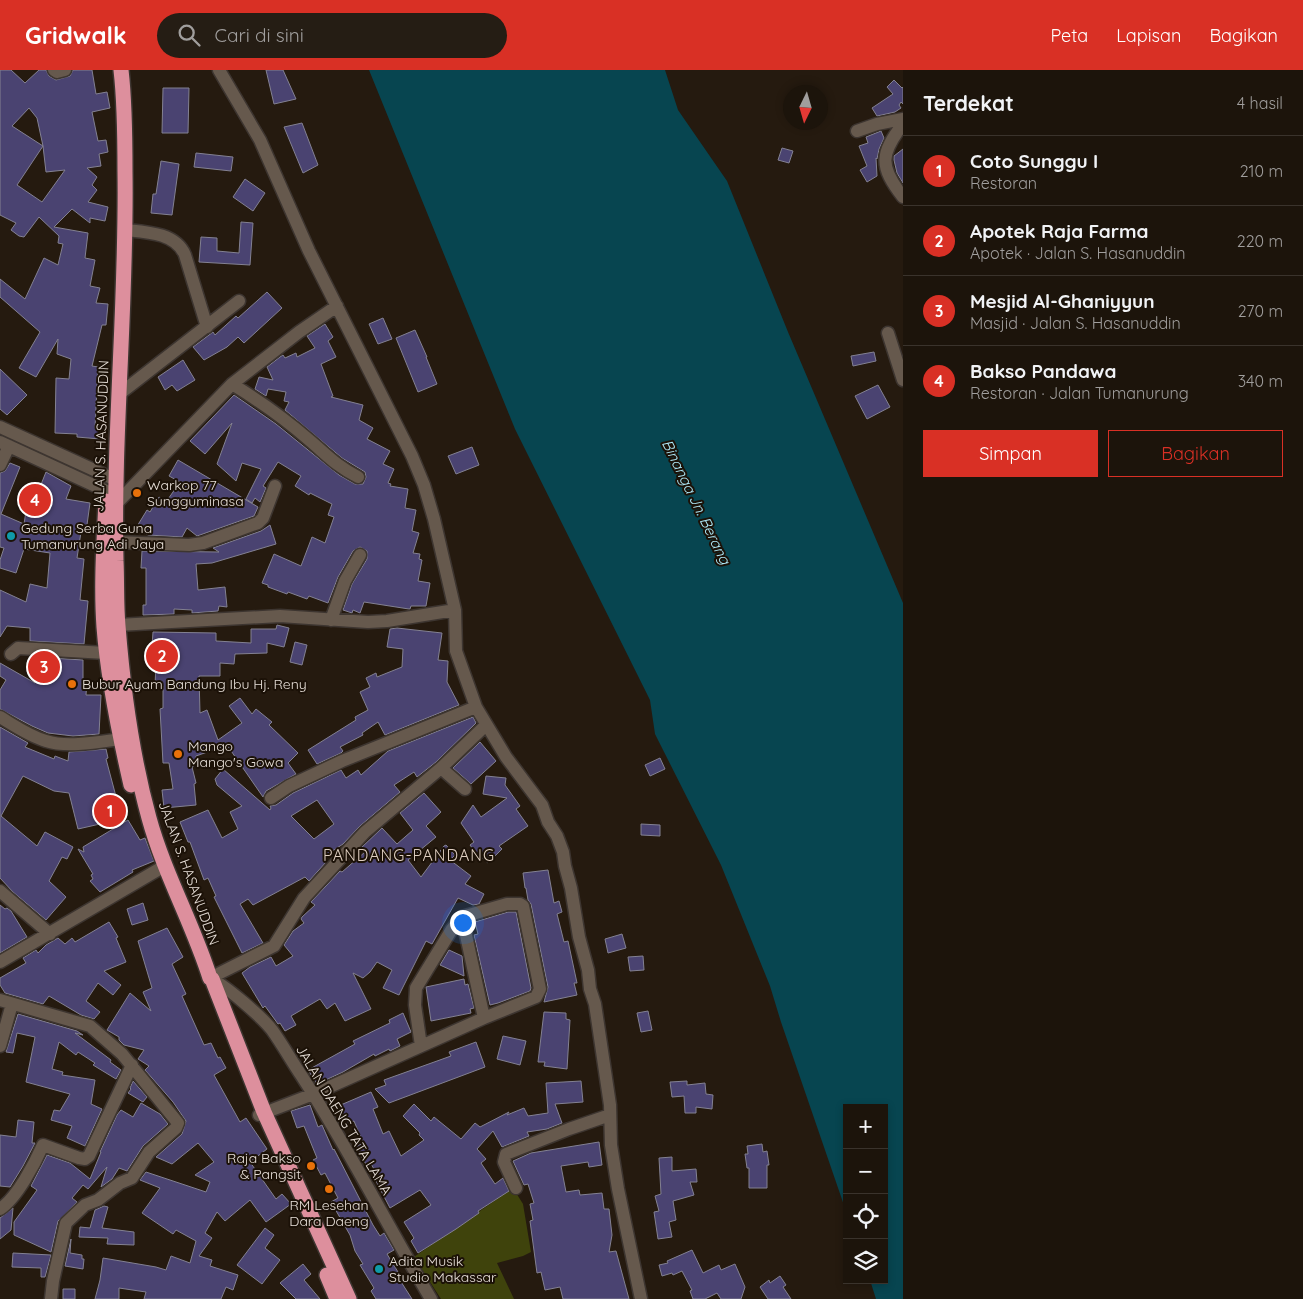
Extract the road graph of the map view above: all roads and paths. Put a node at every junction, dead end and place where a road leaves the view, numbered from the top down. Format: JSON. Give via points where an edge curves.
{"nodes":[{"id":1,"x":54,"y":70,"type":"edge"},
{"id":2,"x":65,"y":70,"type":"edge"},
{"id":3,"x":112,"y":70,"type":"edge"},
{"id":4,"x":121,"y":70,"type":"edge"},
{"id":5,"x":219,"y":70,"type":"edge"},
{"id":6,"x":903,"y":120,"type":"edge"},
{"id":7,"x":903,"y":124,"type":"edge"},
{"id":8,"x":857,"y":131,"type":"dead end"},
{"id":9,"x":903,"y":197,"type":"edge"},
{"id":10,"x":126,"y":230,"type":"junction"},
{"id":11,"x":240,"y":301,"type":"dead end"},
{"id":12,"x":337,"y":306,"type":"junction"},
{"id":13,"x":207,"y":327,"type":"junction"},
{"id":14,"x":888,"y":334,"type":"dead end"},
{"id":15,"x":903,"y":380,"type":"edge"},
{"id":16,"x":232,"y":384,"type":"junction"},
{"id":17,"x":118,"y":394,"type":"junction"},
{"id":18,"x":0,"y":427,"type":"edge"},
{"id":19,"x":4,"y":444,"type":"edge"},
{"id":20,"x":0,"y":464,"type":"edge"},
{"id":21,"x":358,"y":477,"type":"dead end"},
{"id":22,"x":275,"y":486,"type":"dead end"},
{"id":23,"x":112,"y":490,"type":"junction"},
{"id":24,"x":116,"y":542,"type":"junction"},
{"id":25,"x":360,"y":555,"type":"dead end"},
{"id":26,"x":455,"y":610,"type":"junction"},
{"id":27,"x":331,"y":620,"type":"junction"},
{"id":28,"x":118,"y":625,"type":"junction"},
{"id":29,"x":106,"y":653,"type":"junction"},
{"id":30,"x":11,"y":654,"type":"dead end"},
{"id":31,"x":476,"y":707,"type":"junction"},
{"id":32,"x":0,"y":717,"type":"edge"},
{"id":33,"x":486,"y":725,"type":"junction"},
{"id":34,"x":121,"y":740,"type":"junction"},
{"id":35,"x":441,"y":768,"type":"junction"},
{"id":36,"x":465,"y":790,"type":"dead end"},
{"id":37,"x":271,"y":798,"type":"dead end"},
{"id":38,"x":160,"y":868,"type":"junction"},
{"id":39,"x":0,"y":891,"type":"edge"},
{"id":40,"x":462,"y":917,"type":"junction"},
{"id":41,"x":185,"y":920,"type":"junction"},
{"id":42,"x":50,"y":934,"type":"junction"},
{"id":43,"x":0,"y":962,"type":"edge"},
{"id":44,"x":210,"y":979,"type":"junction"},
{"id":45,"x":6,"y":1002,"type":"edge"},
{"id":46,"x":484,"y":1018,"type":"junction"},
{"id":47,"x":0,"y":1046,"type":"edge"},
{"id":48,"x":421,"y":1046,"type":"junction"},
{"id":49,"x":132,"y":1065,"type":"junction"},
{"id":50,"x":313,"y":1094,"type":"junction"},
{"id":51,"x":261,"y":1114,"type":"junction"},
{"id":52,"x":610,"y":1115,"type":"junction"},
{"id":53,"x":516,"y":1188,"type":"dead end"},
{"id":54,"x":0,"y":1209,"type":"edge"},
{"id":55,"x":51,"y":1299,"type":"edge"},
{"id":56,"x":337,"y":1299,"type":"edge"},
{"id":57,"x":349,"y":1299,"type":"edge"},
{"id":58,"x":431,"y":1299,"type":"edge"},
{"id":59,"x":641,"y":1299,"type":"edge"}],
"edges":[{"from":1,"to":2,"type":"street"},
{"from":3,"to":23,"type":"highway","name":"JALAN S. HASANUDDIN","via":[[118,98],[120,230]]},
{"from":4,"to":10,"type":"highway","name":"JALAN S. HASANUDDIN"},
{"from":5,"to":12,"type":"street","via":[[260,140]]},
{"from":6,"to":8,"type":"street"},
{"from":7,"to":9,"type":"street","via":[[886,150],[885,159],[890,177]]},
{"from":10,"to":13,"type":"street","via":[[168,238],[180,245]]},
{"from":10,"to":17,"type":"highway","name":"JALAN S. HASANUDDIN"},
{"from":11,"to":13,"type":"street"},
{"from":12,"to":16,"type":"street"},
{"from":12,"to":26,"type":"street","via":[[424,485]]},
{"from":13,"to":17,"type":"street"},
{"from":14,"to":15,"type":"street"},
{"from":16,"to":21,"type":"street","via":[[308,439],[342,469]]},
{"from":16,"to":23,"type":"street"},
{"from":17,"to":23,"type":"highway","name":"JALAN S. HASANUDDIN"},
{"from":18,"to":23,"type":"street"},
{"from":19,"to":20,"type":"street"},
{"from":19,"to":23,"type":"street"},
{"from":22,"to":24,"type":"street","via":[[258,523],[215,540],[189,545]]},
{"from":23,"to":24,"type":"highway","name":"JALAN S. HASANUDDIN"},
{"from":23,"to":29,"type":"highway","name":"JALAN S. HASANUDDIN","via":[[103,540]]},
{"from":24,"to":28,"type":"highway","name":"JALAN S. HASANUDDIN"},
{"from":25,"to":27,"type":"street","via":[[345,581]]},
{"from":26,"to":27,"type":"street","via":[[387,621]]},
{"from":26,"to":31,"type":"street","via":[[456,651]]},
{"from":27,"to":28,"type":"street","via":[[280,616]]},
{"from":28,"to":41,"type":"highway","name":"JALAN S. HASANUDDIN","via":[[132,738],[149,819]]},
{"from":29,"to":30,"type":"street","via":[[18,648]]},
{"from":29,"to":34,"type":"highway","name":"JALAN S. HASANUDDIN"},
{"from":31,"to":33,"type":"street"},
{"from":31,"to":37,"type":"street","via":[[342,761],[302,779]]},
{"from":32,"to":34,"type":"street","via":[[48,742],[78,744]]},
{"from":33,"to":35,"type":"street"},
{"from":33,"to":52,"type":"street","via":[[542,805],[562,852],[595,1004]]},
{"from":34,"to":38,"type":"highway","name":"JALAN S. HASANUDDIN","via":[[140,822]]},
{"from":35,"to":36,"type":"street"},
{"from":35,"to":44,"type":"street","via":[[365,832],[304,898],[274,946]]},
{"from":38,"to":41,"type":"highway","name":"JALAN S. HASANUDDIN"},
{"from":38,"to":42,"type":"street"},
{"from":39,"to":42,"type":"street"},
{"from":40,"to":46,"type":"street"},
{"from":40,"to":46,"type":"street","via":[[513,903],[522,906],[540,989],[538,995]]},
{"from":40,"to":48,"type":"street","via":[[416,988]]},
{"from":41,"to":44,"type":"highway","name":"JALAN S. HASANUDDIN"},
{"from":42,"to":43,"type":"street"},
{"from":44,"to":50,"type":"street","name":"JALAN DAENG TATA LAMA","via":[[254,1011],[271,1029]]},
{"from":44,"to":51,"type":"highway","name":"JALAN S. HASANUDDIN"},
{"from":45,"to":47,"type":"street"},
{"from":45,"to":49,"type":"street","via":[[86,1024]]},
{"from":46,"to":48,"type":"street"},
{"from":48,"to":50,"type":"street"},
{"from":49,"to":54,"type":"street","via":[[88,1156],[79,1158],[44,1145],[8,1202]]},
{"from":49,"to":55,"type":"street","via":[[168,1109],[176,1128],[149,1152],[132,1178],[85,1206],[66,1223]]},
{"from":50,"to":51,"type":"street"},
{"from":50,"to":58,"type":"street","name":"JALAN DAENG TATA LAMA"},
{"from":51,"to":56,"type":"highway","name":"JALAN S. HASANUDDIN"},
{"from":51,"to":57,"type":"highway","name":"JALAN S. HASANUDDIN"},
{"from":52,"to":53,"type":"street","via":[[506,1154],[504,1162]]},
{"from":52,"to":59,"type":"street","via":[[618,1189]]}]}
